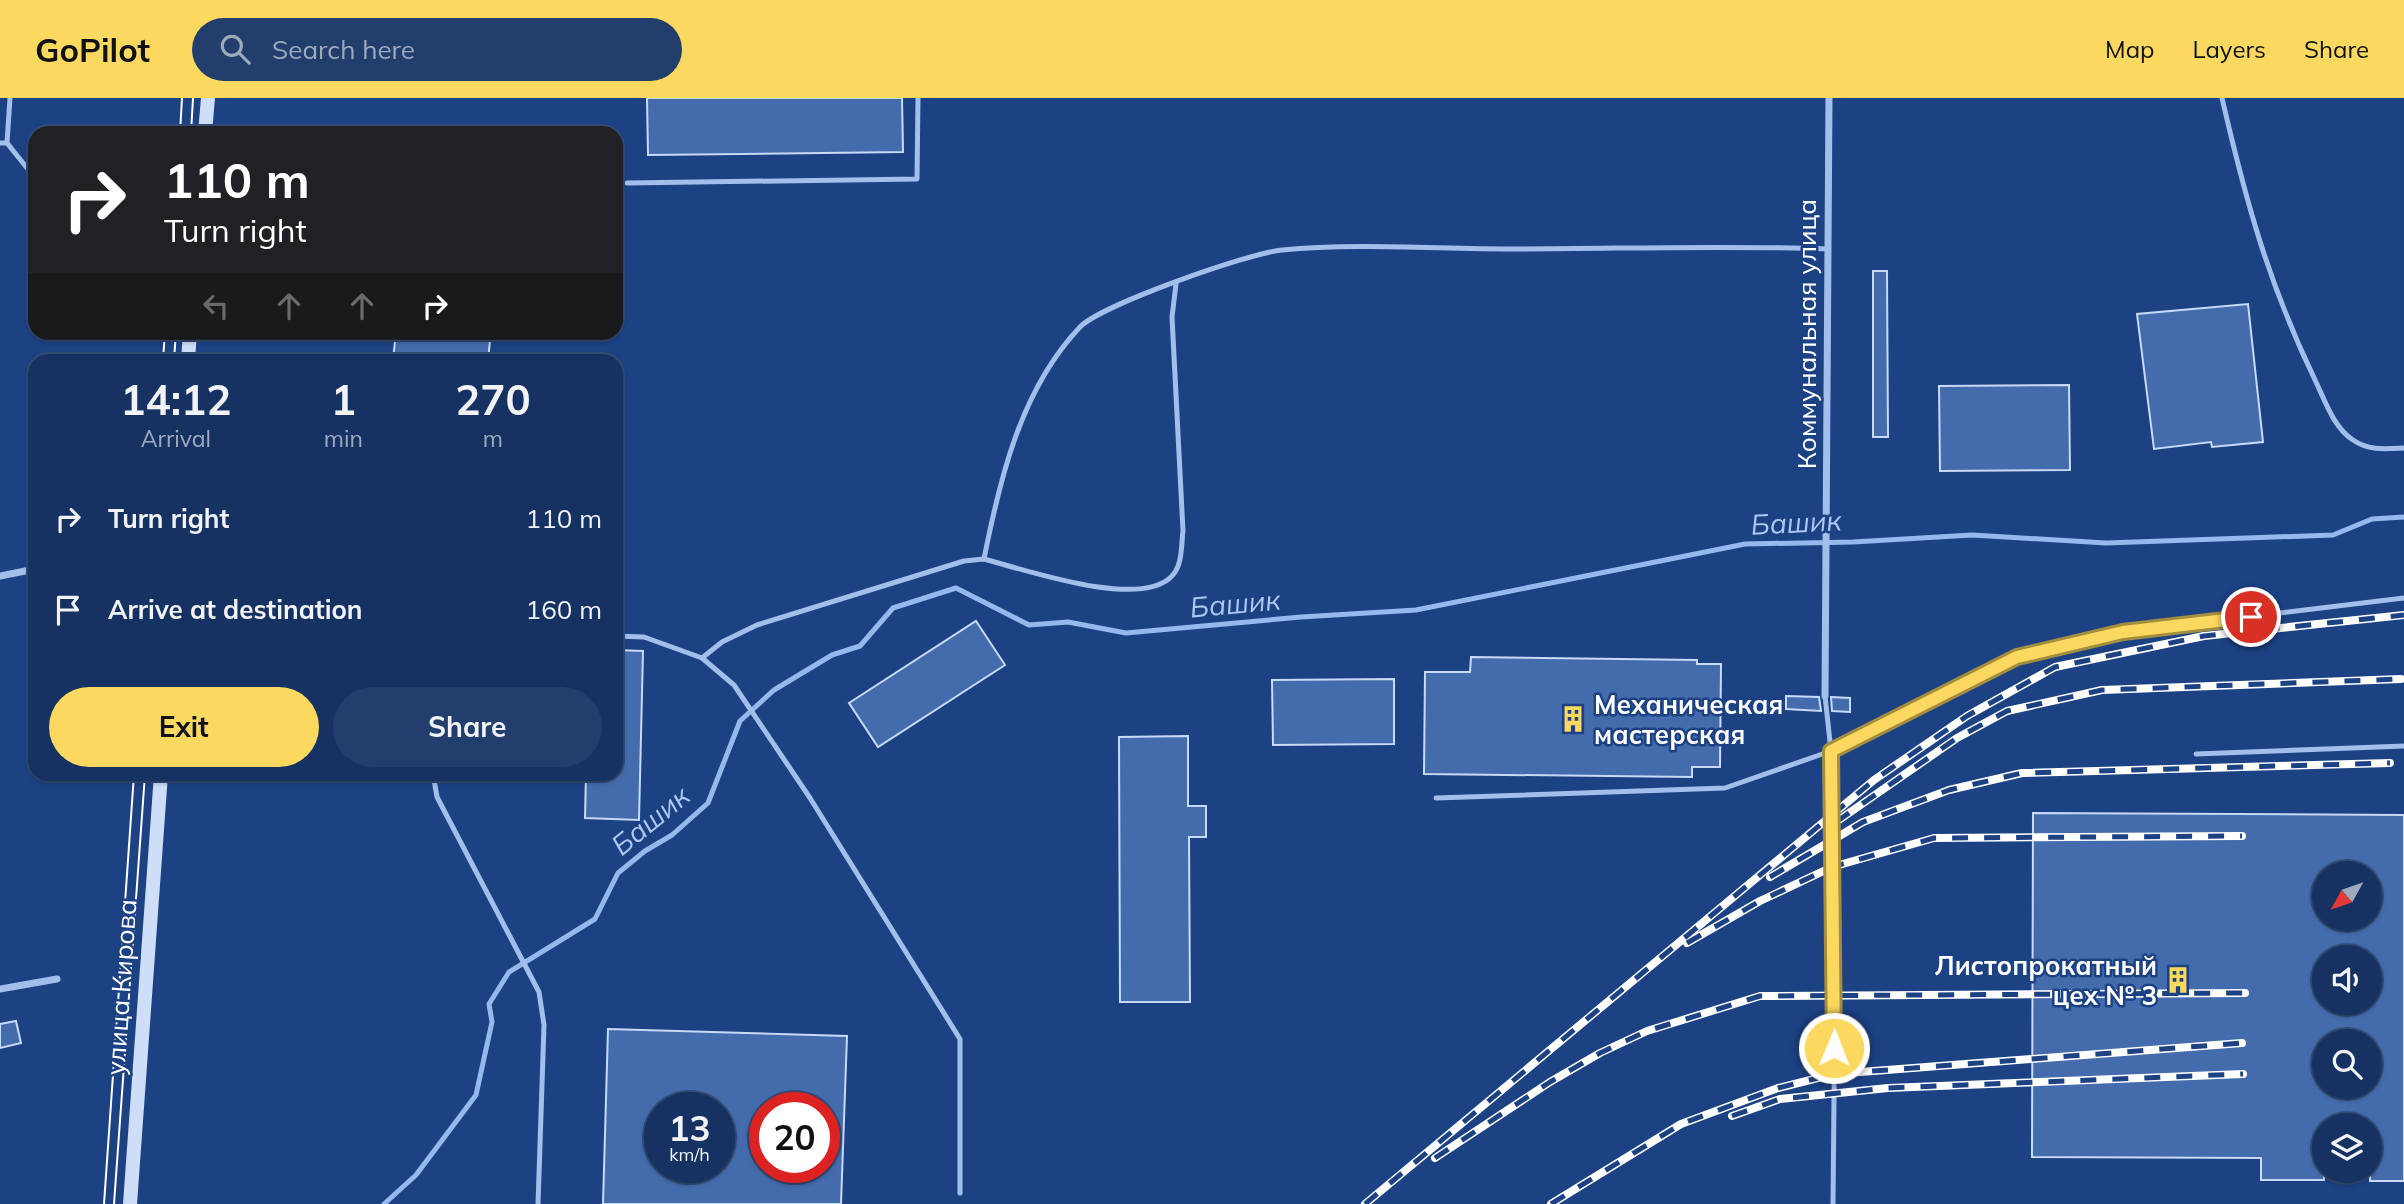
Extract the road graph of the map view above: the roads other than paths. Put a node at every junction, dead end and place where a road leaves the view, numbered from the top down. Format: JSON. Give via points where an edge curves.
{"nodes":[{"id":1,"x":10,"y":98,"type":"edge"},
{"id":2,"x":208,"y":98,"type":"edge"},
{"id":3,"x":918,"y":98,"type":"edge"},
{"id":4,"x":1829,"y":98,"type":"edge"},
{"id":5,"x":2222,"y":98,"type":"edge"},
{"id":6,"x":206,"y":126,"type":"edge"},
{"id":7,"x":4,"y":143,"type":"edge"},
{"id":8,"x":28,"y":170,"type":"edge"},
{"id":9,"x":628,"y":183,"type":"dead end"},
{"id":10,"x":1828,"y":249,"type":"junction"},
{"id":11,"x":1176,"y":284,"type":"junction"},
{"id":12,"x":2404,"y":448,"type":"edge"},
{"id":13,"x":984,"y":559,"type":"junction"},
{"id":14,"x":28,"y":570,"type":"edge"},
{"id":15,"x":0,"y":576,"type":"edge"},
{"id":16,"x":2404,"y":598,"type":"edge"},
{"id":17,"x":623,"y":636,"type":"edge"},
{"id":18,"x":702,"y":658,"type":"junction"},
{"id":19,"x":1825,"y":696,"type":"joint"},
{"id":20,"x":2404,"y":746,"type":"edge"},
{"id":21,"x":1831,"y":751,"type":"junction"},
{"id":22,"x":2196,"y":754,"type":"dead end"},
{"id":23,"x":160,"y":781,"type":"edge"},
{"id":24,"x":434,"y":781,"type":"edge"},
{"id":25,"x":1436,"y":798,"type":"dead end"},
{"id":26,"x":57,"y":979,"type":"dead end"},
{"id":27,"x":0,"y":989,"type":"edge"},
{"id":28,"x":960,"y":1193,"type":"dead end"},
{"id":29,"x":130,"y":1204,"type":"edge"},
{"id":30,"x":538,"y":1204,"type":"edge"},
{"id":31,"x":1833,"y":1204,"type":"edge"}],
"edges":[{"from":1,"to":7,"type":"lane"},
{"from":2,"to":6,"type":"main road"},
{"from":3,"to":9,"type":"lane","via":[[917,179]]},
{"from":4,"to":10,"type":"street","name":"Коммунальная улица"},
{"from":5,"to":12,"type":"lane","via":[[2266,267],[2334,420],[2352,439],[2377,450]]},
{"from":7,"to":8,"type":"lane"},
{"from":10,"to":11,"type":"lane","via":[[1688,245],[1279,250]]},
{"from":10,"to":19,"type":"street","name":"Коммунальная улица"},
{"from":11,"to":13,"type":"lane","via":[[1147,291],[1105,311],[1082,325],[1059,352],[1021,418],[994,506]]},
{"from":11,"to":13,"type":"lane","via":[[1173,345],[1182,531],[1181,559],[1173,576],[1155,588],[1107,589]]},
{"from":13,"to":18,"type":"lane","via":[[964,561],[757,625]]},
{"from":14,"to":15,"type":"street"},
{"from":16,"to":21,"type":"lane","via":[[2123,632],[2017,657]]},
{"from":17,"to":18,"type":"lane","via":[[644,637]]},
{"from":18,"to":28,"type":"lane","via":[[734,685],[760,723],[960,1040]]},
{"from":19,"to":21,"type":"lane"},
{"from":20,"to":22,"type":"lane"},
{"from":21,"to":25,"type":"lane","via":[[1725,788]]},
{"from":21,"to":31,"type":"lane"},
{"from":23,"to":29,"type":"main road","name":"улица Кирова"},
{"from":24,"to":30,"type":"lane","via":[[437,797],[534,976],[544,1025]]},
{"from":26,"to":27,"type":"street"}]}
